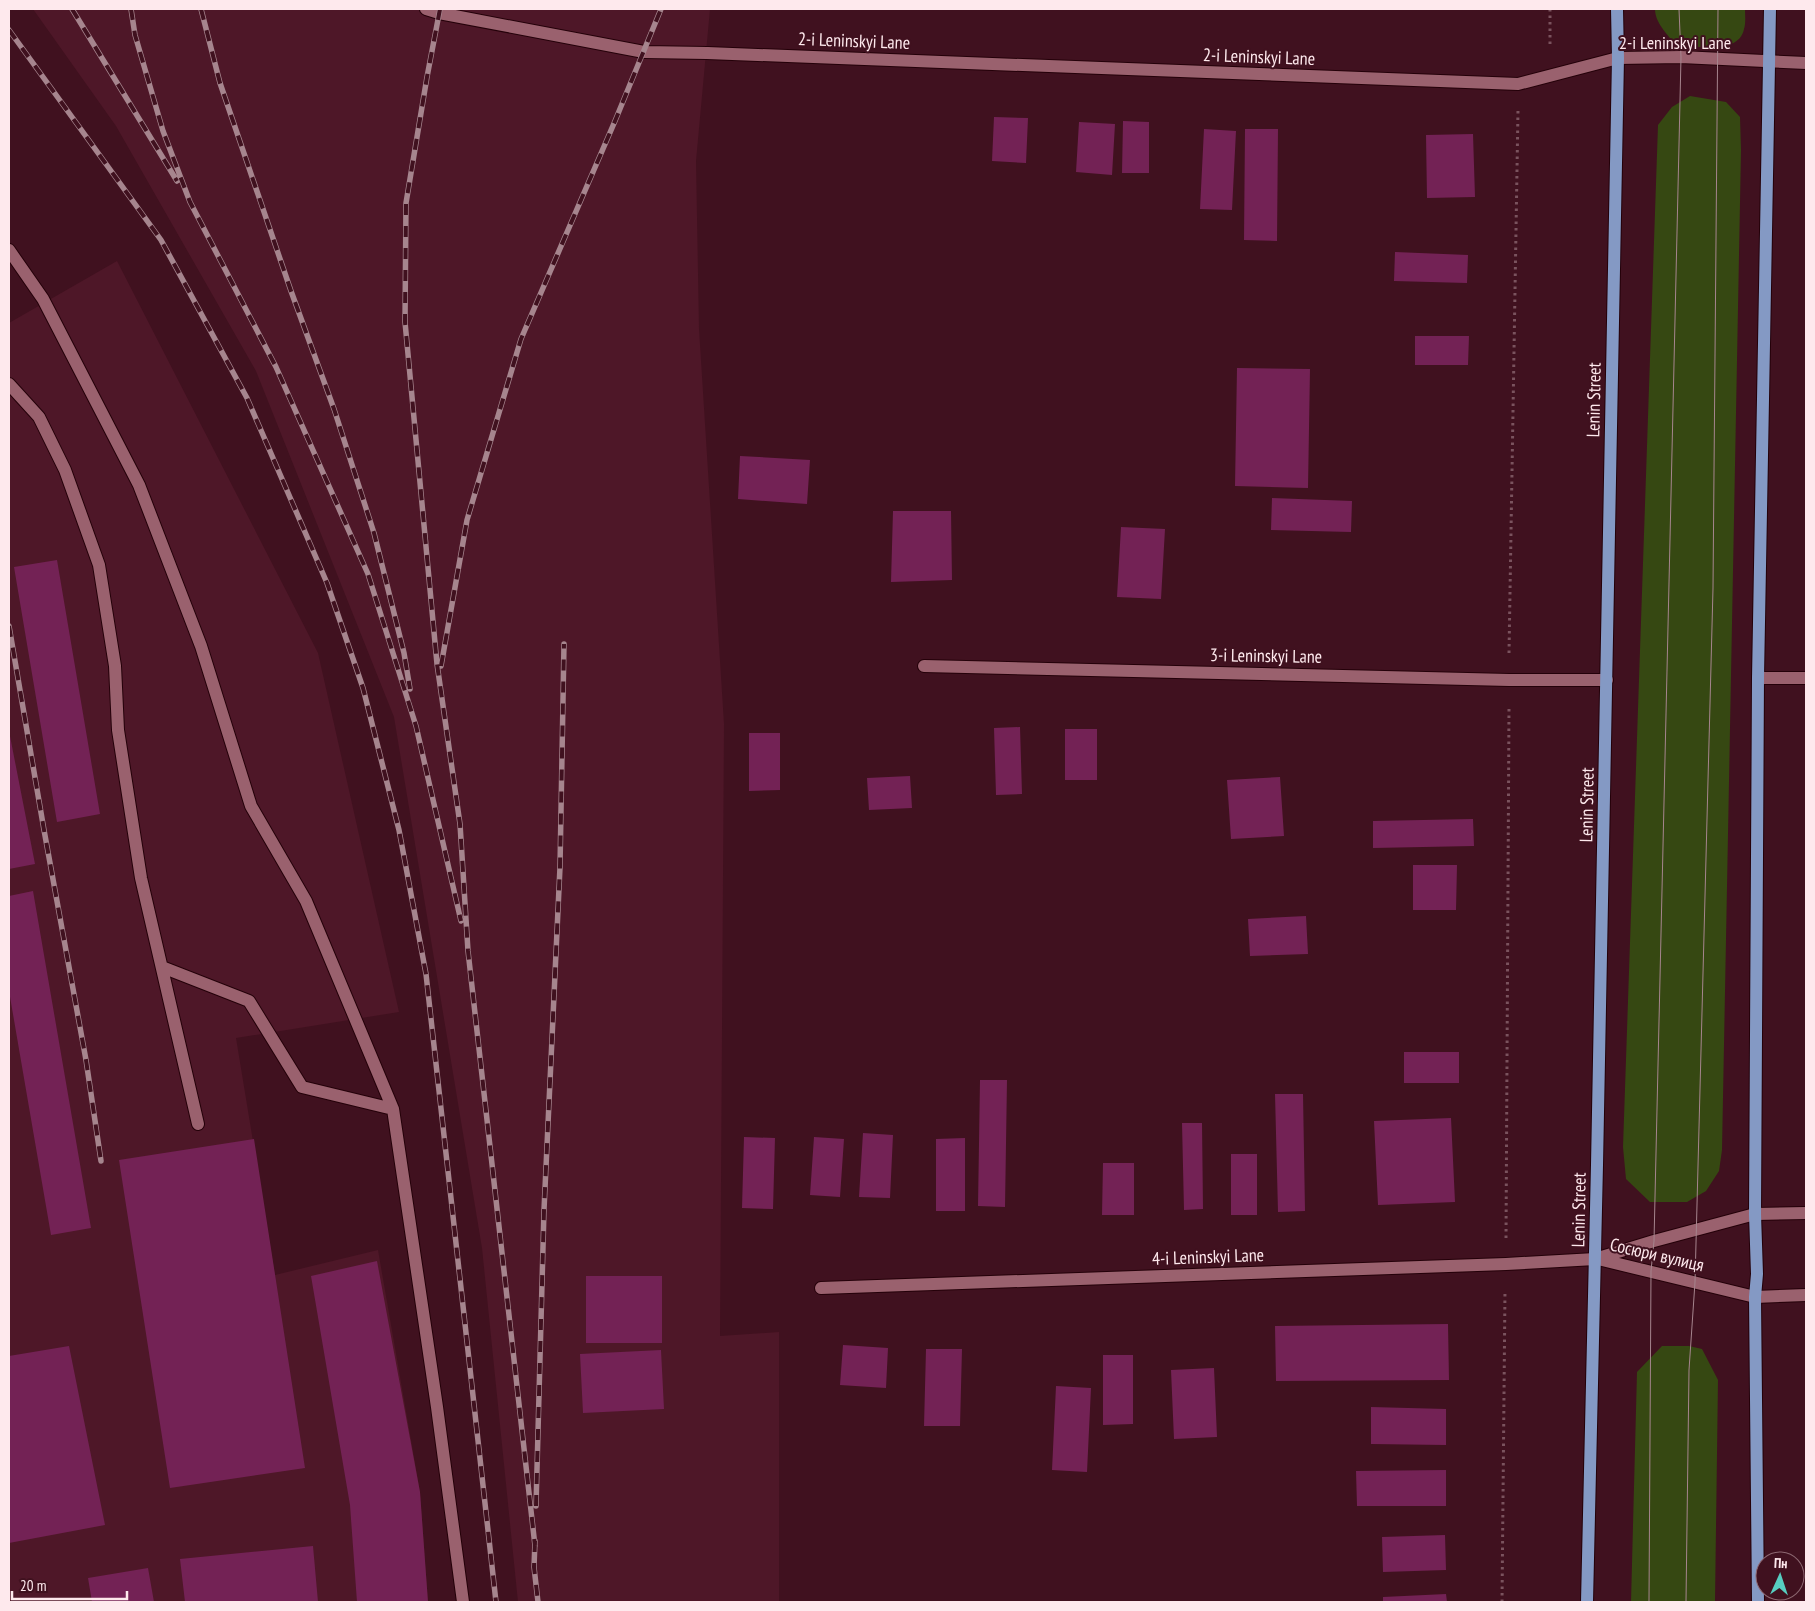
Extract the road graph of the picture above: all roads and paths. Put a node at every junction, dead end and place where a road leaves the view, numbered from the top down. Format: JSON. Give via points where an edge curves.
{"nodes":[{"id":1,"x":426,"y":9,"type":"edge"},
{"id":2,"x":1550,"y":9,"type":"edge"},
{"id":3,"x":1618,"y":9,"type":"edge"},
{"id":4,"x":1770,"y":9,"type":"edge"},
{"id":5,"x":1618,"y":58,"type":"junction"},
{"id":6,"x":1770,"y":62,"type":"junction"},
{"id":7,"x":1806,"y":63,"type":"edge"},
{"id":8,"x":1550,"y":76,"type":"junction"},
{"id":9,"x":1518,"y":84,"type":"junction"},
{"id":10,"x":9,"y":250,"type":"edge"},
{"id":11,"x":9,"y":384,"type":"edge"},
{"id":12,"x":924,"y":666,"type":"dead end"},
{"id":13,"x":1758,"y":678,"type":"junction"},
{"id":14,"x":1806,"y":678,"type":"edge"},
{"id":15,"x":1509,"y":680,"type":"junction"},
{"id":16,"x":1607,"y":680,"type":"junction"},
{"id":17,"x":162,"y":967,"type":"junction"},
{"id":18,"x":393,"y":1109,"type":"junction"},
{"id":19,"x":198,"y":1124,"type":"dead end"},
{"id":20,"x":1806,"y":1213,"type":"edge"},
{"id":21,"x":1755,"y":1214,"type":"junction"},
{"id":22,"x":1595,"y":1259,"type":"junction"},
{"id":23,"x":1506,"y":1264,"type":"junction"},
{"id":24,"x":821,"y":1288,"type":"dead end"},
{"id":25,"x":1806,"y":1295,"type":"edge"},
{"id":26,"x":1755,"y":1296,"type":"junction"},
{"id":27,"x":464,"y":1602,"type":"edge"},
{"id":28,"x":1502,"y":1602,"type":"edge"},
{"id":29,"x":1587,"y":1602,"type":"edge"},
{"id":30,"x":1758,"y":1602,"type":"edge"}],
"edges":[{"from":1,"to":9,"type":"street","name":"2-i Leninskyi Lane","via":[[644,52]]},
{"from":2,"to":8,"type":"path"},
{"from":3,"to":5,"type":"main road","name":"Lenin Street"},
{"from":4,"to":6,"type":"main road"},
{"from":5,"to":6,"type":"street","name":"2-i Leninskyi Lane","via":[[1681,57]]},
{"from":5,"to":8,"type":"street","name":"2-i Leninskyi Lane"},
{"from":5,"to":16,"type":"main road","name":"Lenin Street"},
{"from":6,"to":7,"type":"street","name":"2-i Leninskyi Lane"},
{"from":6,"to":13,"type":"main road"},
{"from":8,"to":9,"type":"street","name":"2-i Leninskyi Lane"},
{"from":9,"to":15,"type":"path"},
{"from":10,"to":18,"type":"street","via":[[43,299],[138,485],[200,646],[251,806],[306,901]]},
{"from":11,"to":17,"type":"street","via":[[39,417],[65,470],[99,565],[115,666],[118,730],[141,878]]},
{"from":12,"to":15,"type":"street","name":"3-i Leninskyi Lane"},
{"from":13,"to":14,"type":"street"},
{"from":13,"to":21,"type":"main road"},
{"from":15,"to":16,"type":"street","name":"3-i Leninskyi Lane"},
{"from":15,"to":23,"type":"path"},
{"from":16,"to":22,"type":"main road","name":"Lenin Street"},
{"from":17,"to":18,"type":"street","via":[[249,1001],[302,1087]]},
{"from":17,"to":19,"type":"street"},
{"from":18,"to":27,"type":"street"},
{"from":20,"to":21,"type":"street","name":"Сосюри вулиця"},
{"from":21,"to":22,"type":"street","name":"Сосюри вулиця"},
{"from":21,"to":26,"type":"main road"},
{"from":22,"to":23,"type":"street","name":"4-i Leninskyi Lane"},
{"from":22,"to":26,"type":"street","name":"Сосюри вулиця"},
{"from":22,"to":29,"type":"main road","name":"Lenin Street"},
{"from":23,"to":24,"type":"street","name":"4-i Leninskyi Lane"},
{"from":23,"to":28,"type":"path"},
{"from":25,"to":26,"type":"street","name":"Сосюри вулиця"},
{"from":26,"to":30,"type":"main road"}]}
